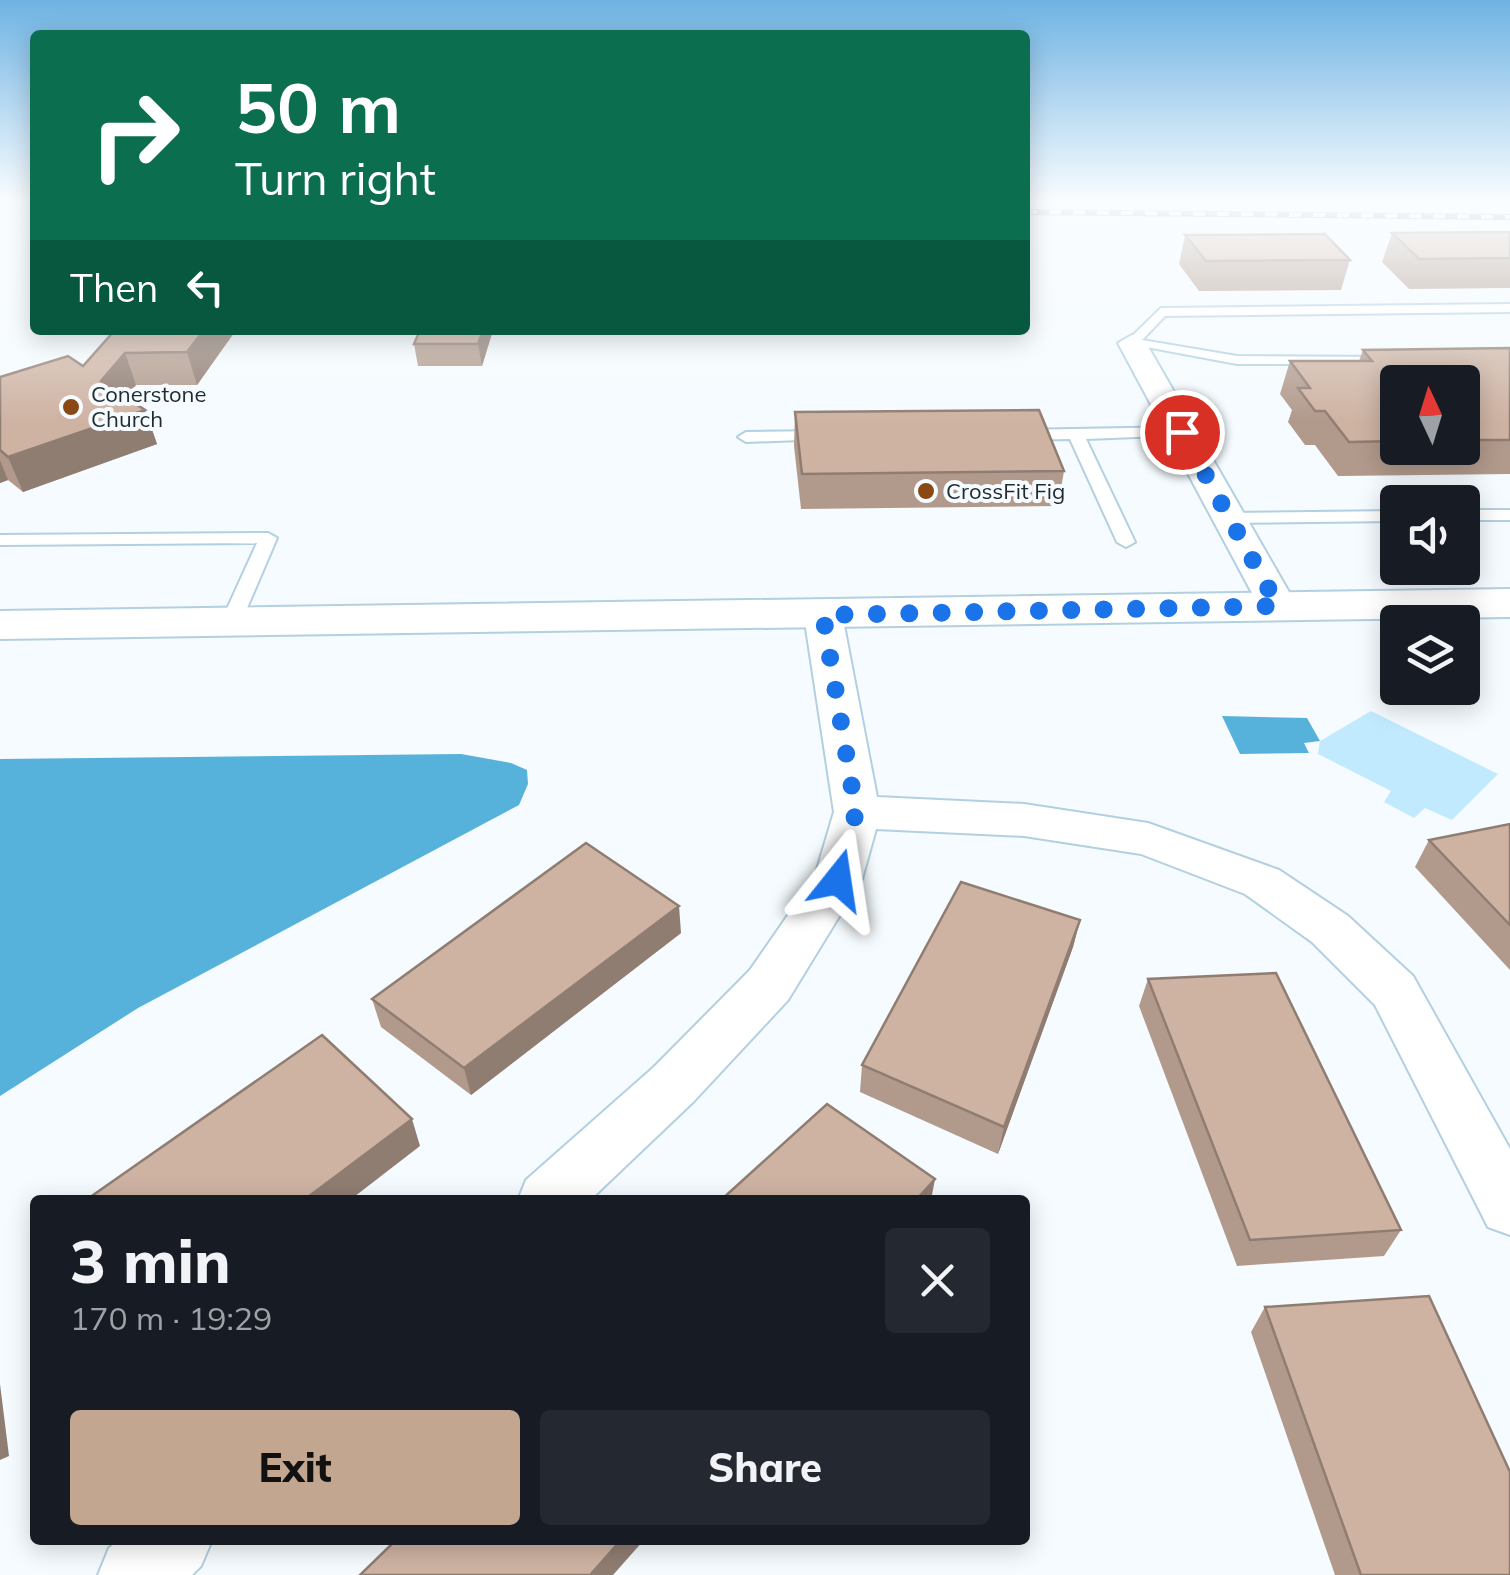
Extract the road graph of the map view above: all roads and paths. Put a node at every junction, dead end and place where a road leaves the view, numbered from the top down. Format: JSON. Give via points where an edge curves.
{"nodes":[{"id":1,"x":1510,"y":308,"type":"edge"},
{"id":2,"x":1132,"y":344,"type":"junction"},
{"id":3,"x":1412,"y":360,"type":"edge"},
{"id":4,"x":1182,"y":432,"type":"junction"},
{"id":5,"x":1076,"y":434,"type":"junction"},
{"id":6,"x":999,"y":435,"type":"edge"},
{"id":7,"x":746,"y":436,"type":"dead end"},
{"id":8,"x":843,"y":436,"type":"edge"},
{"id":9,"x":1510,"y":514,"type":"edge"},
{"id":10,"x":1480,"y":515,"type":"edge"},
{"id":11,"x":1380,"y":516,"type":"edge"},
{"id":12,"x":1229,"y":518,"type":"junction"},
{"id":13,"x":0,"y":540,"type":"edge"},
{"id":14,"x":1126,"y":542,"type":"dead end"},
{"id":15,"x":1510,"y":604,"type":"edge"},
{"id":16,"x":1278,"y":606,"type":"junction"},
{"id":17,"x":823,"y":615,"type":"junction"},
{"id":18,"x":231,"y":622,"type":"junction"},
{"id":19,"x":0,"y":625,"type":"edge"},
{"id":20,"x":856,"y":812,"type":"junction"},
{"id":21,"x":553,"y":1195,"type":"edge"},
{"id":22,"x":1510,"y":1207,"type":"edge"},
{"id":23,"x":169,"y":1545,"type":"edge"},
{"id":24,"x":136,"y":1575,"type":"edge"}],
"edges":[{"from":1,"to":2,"type":"lane","via":[[1161,312]]},
{"from":2,"to":3,"type":"lane","via":[[1237,360]]},
{"from":2,"to":4,"type":"street"},
{"from":4,"to":5,"type":"lane"},
{"from":4,"to":12,"type":"street"},
{"from":5,"to":6,"type":"lane"},
{"from":5,"to":14,"type":"lane"},
{"from":7,"to":8,"type":"lane"},
{"from":9,"to":10,"type":"lane"},
{"from":11,"to":12,"type":"lane"},
{"from":12,"to":16,"type":"street"},
{"from":13,"to":18,"type":"lane","via":[[268,538]]},
{"from":15,"to":16,"type":"main road"},
{"from":16,"to":17,"type":"main road"},
{"from":17,"to":18,"type":"main road"},
{"from":17,"to":20,"type":"street"},
{"from":18,"to":19,"type":"main road"},
{"from":20,"to":21,"type":"street","via":[[838,880],[769,985]]},
{"from":20,"to":22,"type":"street","via":[[1024,820],[1148,839],[1262,882],[1330,928],[1394,991]]},
{"from":23,"to":24,"type":"street"}]}
